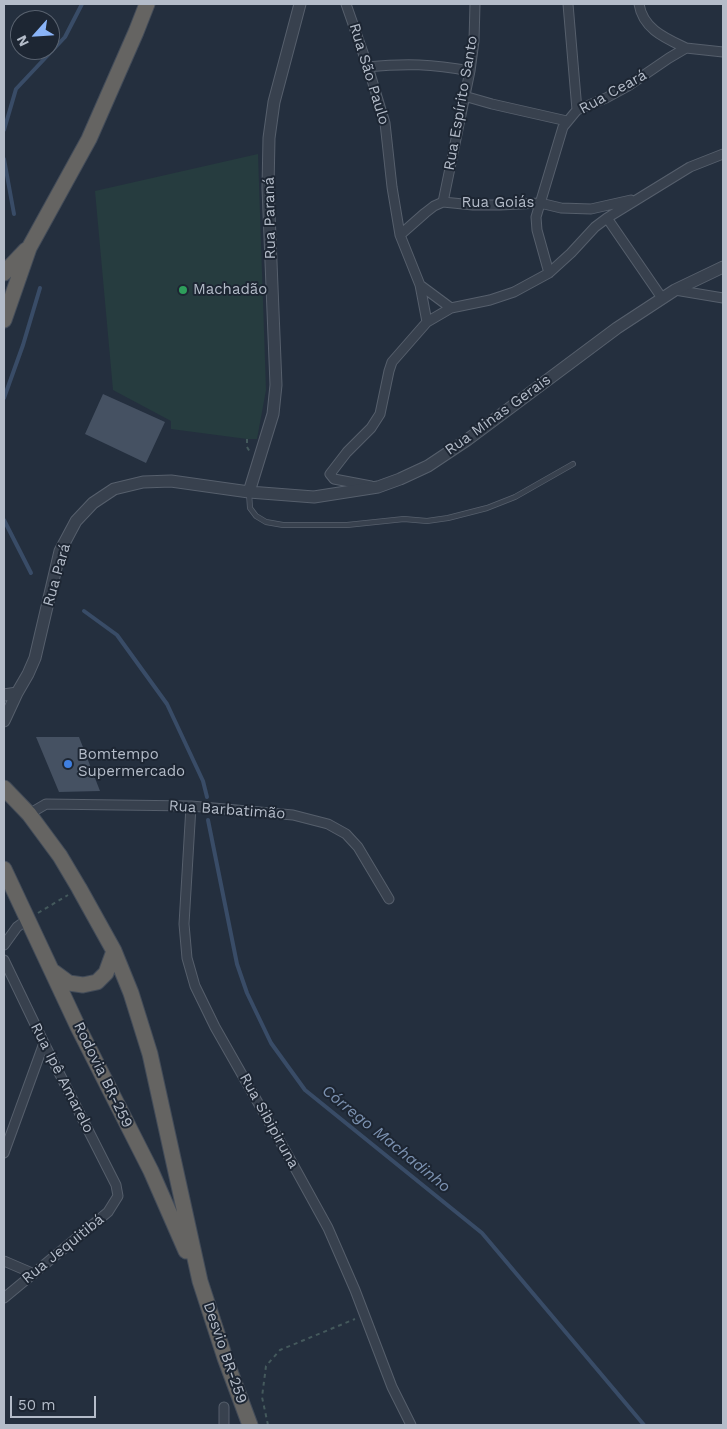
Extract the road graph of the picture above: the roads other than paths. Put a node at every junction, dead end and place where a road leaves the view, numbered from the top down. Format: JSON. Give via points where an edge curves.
{"nodes":[{"id":1,"x":146,"y":4,"type":"edge"},
{"id":2,"x":300,"y":4,"type":"edge"},
{"id":3,"x":346,"y":4,"type":"edge"},
{"id":4,"x":475,"y":4,"type":"edge"},
{"id":5,"x":568,"y":4,"type":"edge"},
{"id":6,"x":639,"y":4,"type":"edge"},
{"id":7,"x":686,"y":48,"type":"junction"},
{"id":8,"x":723,"y":52,"type":"edge"},
{"id":9,"x":368,"y":67,"type":"junction"},
{"id":10,"x":470,"y":71,"type":"junction"},
{"id":11,"x":464,"y":96,"type":"junction"},
{"id":12,"x":577,"y":110,"type":"junction"},
{"id":13,"x":567,"y":121,"type":"junction"},
{"id":14,"x":723,"y":154,"type":"edge"},
{"id":15,"x":635,"y":200,"type":"junction"},
{"id":16,"x":442,"y":202,"type":"junction"},
{"id":17,"x":540,"y":203,"type":"junction"},
{"id":18,"x":607,"y":218,"type":"junction"},
{"id":19,"x":400,"y":235,"type":"junction"},
{"id":20,"x":29,"y":248,"type":"junction"},
{"id":21,"x":723,"y":267,"type":"edge"},
{"id":22,"x":4,"y":273,"type":"edge"},
{"id":23,"x":548,"y":273,"type":"junction"},
{"id":24,"x":420,"y":285,"type":"junction"},
{"id":25,"x":675,"y":290,"type":"junction"},
{"id":26,"x":662,"y":298,"type":"junction"},
{"id":27,"x":723,"y":298,"type":"edge"},
{"id":28,"x":451,"y":308,"type":"junction"},
{"id":29,"x":4,"y":320,"type":"edge"},
{"id":30,"x":427,"y":322,"type":"junction"},
{"id":31,"x":573,"y":464,"type":"dead end"},
{"id":32,"x":378,"y":487,"type":"junction"},
{"id":33,"x":249,"y":492,"type":"junction"},
{"id":34,"x":16,"y":692,"type":"junction"},
{"id":35,"x":4,"y":695,"type":"edge"},
{"id":36,"x":4,"y":721,"type":"edge"},
{"id":37,"x":4,"y":788,"type":"edge"},
{"id":38,"x":191,"y":806,"type":"junction"},
{"id":39,"x":29,"y":814,"type":"junction"},
{"id":40,"x":4,"y":869,"type":"edge"},
{"id":41,"x":390,"y":899,"type":"dead end"},
{"id":42,"x":28,"y":919,"type":"junction"},
{"id":43,"x":4,"y":945,"type":"edge"},
{"id":44,"x":114,"y":951,"type":"junction"},
{"id":45,"x":4,"y":960,"type":"edge"},
{"id":46,"x":53,"y":971,"type":"junction"},
{"id":47,"x":44,"y":1043,"type":"junction"},
{"id":48,"x":4,"y":1153,"type":"edge"},
{"id":49,"x":118,"y":1196,"type":"joint"},
{"id":50,"x":4,"y":1261,"type":"edge"},
{"id":51,"x":32,"y":1273,"type":"junction"},
{"id":52,"x":200,"y":1281,"type":"junction"},
{"id":53,"x":4,"y":1298,"type":"edge"},
{"id":54,"x":224,"y":1407,"type":"dead end"},
{"id":55,"x":224,"y":1425,"type":"edge"},
{"id":56,"x":250,"y":1425,"type":"edge"},
{"id":57,"x":411,"y":1425,"type":"edge"}],
"edges":[{"from":1,"to":20,"type":"highway","via":[[89,139]]},
{"from":2,"to":33,"type":"street","name":"Rua Paraná","via":[[274,102],[270,138],[268,188],[276,385],[273,414]]},
{"from":3,"to":9,"type":"street","name":"Rua São Paulo"},
{"from":4,"to":10,"type":"street","name":"Rua Espírito Santo"},
{"from":5,"to":12,"type":"street"},
{"from":6,"to":7,"type":"street","via":[[650,28]]},
{"from":7,"to":8,"type":"street"},
{"from":7,"to":12,"type":"street","name":"Rua Ceará","via":[[628,86]]},
{"from":9,"to":10,"type":"street","via":[[420,64]]},
{"from":9,"to":19,"type":"street","name":"Rua São Paulo","via":[[385,123]]},
{"from":10,"to":11,"type":"street","name":"Rua Espírito Santo"},
{"from":11,"to":13,"type":"street"},
{"from":11,"to":16,"type":"street","name":"Rua Espírito Santo"},
{"from":12,"to":13,"type":"street","name":"Rua Ceará"},
{"from":13,"to":17,"type":"street","name":"Rua Ceará"},
{"from":14,"to":15,"type":"street","via":[[690,167]]},
{"from":15,"to":17,"type":"street","name":"Rua Goiás","via":[[591,209],[561,208]]},
{"from":15,"to":18,"type":"street"},
{"from":16,"to":17,"type":"street","name":"Rua Goiás","via":[[473,205]]},
{"from":16,"to":19,"type":"street","name":"Rua Goiás"},
{"from":17,"to":23,"type":"street","name":"Rua Ceará","via":[[537,230]]},
{"from":18,"to":23,"type":"street"},
{"from":18,"to":26,"type":"street"},
{"from":19,"to":24,"type":"street","name":"Rua São Paulo"},
{"from":20,"to":22,"type":"highway"},
{"from":20,"to":29,"type":"highway"},
{"from":21,"to":25,"type":"street","name":"Rua Minas Gerais"},
{"from":23,"to":28,"type":"street","via":[[514,292]]},
{"from":24,"to":28,"type":"street"},
{"from":24,"to":30,"type":"street","name":"Rua São Paulo"},
{"from":25,"to":26,"type":"street","name":"Rua Minas Gerais"},
{"from":25,"to":27,"type":"street"},
{"from":26,"to":32,"type":"street","name":"Rua Minas Gerais","via":[[428,466]]},
{"from":28,"to":30,"type":"street"},
{"from":30,"to":32,"type":"street","via":[[392,362],[380,414],[330,474],[334,478]]},
{"from":31,"to":33,"type":"lane","via":[[487,508],[427,521],[404,519],[347,525],[283,525],[266,522],[256,516],[250,508]]},
{"from":32,"to":33,"type":"street","name":"Rua Minas Gerais","via":[[314,497]]},
{"from":33,"to":34,"type":"street","name":"Rua Pará","via":[[171,481],[143,482],[114,489],[92,503],[76,521],[60,551],[35,658]]},
{"from":34,"to":35,"type":"street"},
{"from":34,"to":36,"type":"street","name":"Rua Pará"},
{"from":37,"to":39,"type":"highway"},
{"from":38,"to":39,"type":"street","name":"Rua Barbatimão","via":[[46,804]]},
{"from":38,"to":41,"type":"street","name":"Rua Barbatimão","via":[[293,815],[328,824],[346,834],[358,847]]},
{"from":38,"to":57,"type":"street","name":"Rua Sibipiruna","via":[[184,924],[187,958],[195,986],[328,1228],[392,1387]]},
{"from":39,"to":44,"type":"highway","via":[[60,856]]},
{"from":40,"to":42,"type":"highway","name":"Rodovia BR-259"},
{"from":42,"to":43,"type":"street","via":[[17,927]]},
{"from":42,"to":46,"type":"highway","name":"Rodovia BR-259"},
{"from":44,"to":46,"type":"highway","via":[[106,973],[97,982],[83,985],[69,982]]},
{"from":44,"to":52,"type":"highway","via":[[131,992],[150,1054]]},
{"from":45,"to":47,"type":"street","name":"Rua Ipê Amarelo"},
{"from":46,"to":52,"type":"highway","name":"Rodovia BR-259","via":[[151,1171]]},
{"from":47,"to":48,"type":"street"},
{"from":47,"to":49,"type":"street","name":"Rua Ipê Amarelo","via":[[116,1185]]},
{"from":49,"to":51,"type":"street","name":"Rua Jequitibá","via":[[108,1212]]},
{"from":50,"to":51,"type":"street"},
{"from":51,"to":53,"type":"street","name":"Rua Jequitibá"},
{"from":52,"to":56,"type":"highway","name":"Desvio BR-259","via":[[224,1358]]},
{"from":54,"to":55,"type":"street"}]}
